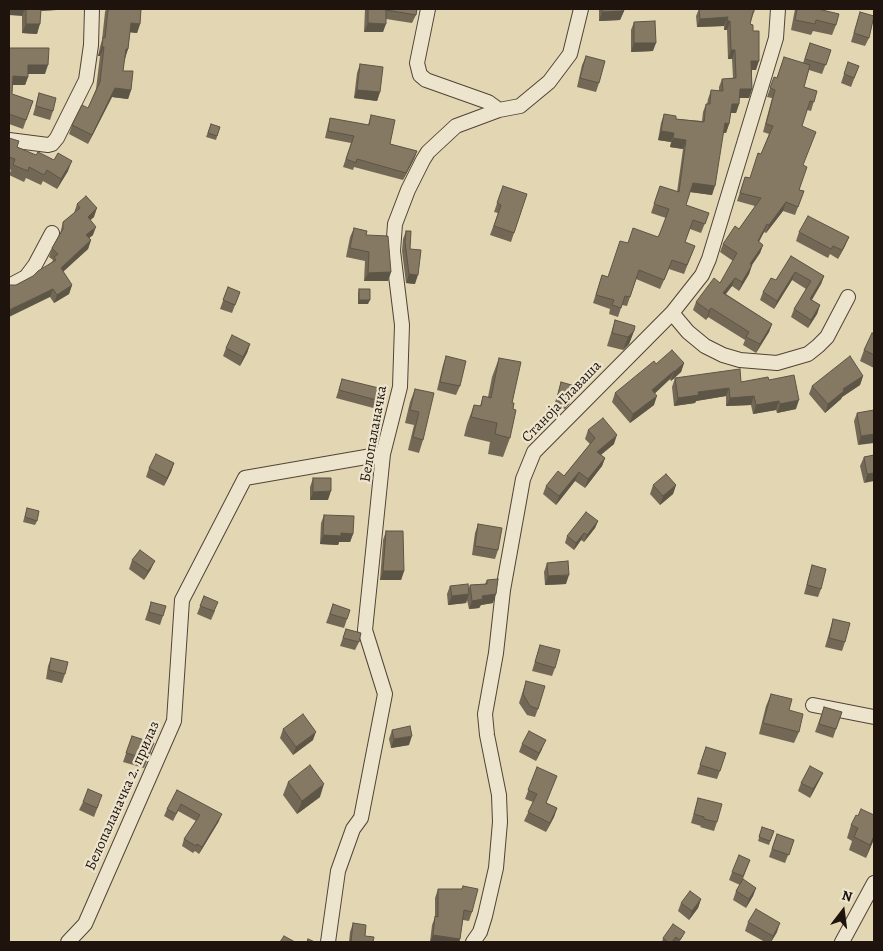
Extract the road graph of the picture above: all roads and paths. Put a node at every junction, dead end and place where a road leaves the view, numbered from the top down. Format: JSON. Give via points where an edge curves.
{"nodes":[{"id":1,"x":92,"y":9,"type":"edge"},
{"id":2,"x":428,"y":9,"type":"edge"},
{"id":3,"x":581,"y":9,"type":"edge"},
{"id":4,"x":778,"y":9,"type":"edge"},
{"id":5,"x":499,"y":110,"type":"junction"},
{"id":6,"x":9,"y":140,"type":"edge"},
{"id":7,"x":52,"y":233,"type":"dead end"},
{"id":8,"x":9,"y":286,"type":"edge"},
{"id":9,"x":848,"y":297,"type":"dead end"},
{"id":10,"x":672,"y":313,"type":"junction"},
{"id":11,"x":384,"y":454,"type":"junction"},
{"id":12,"x":813,"y":705,"type":"dead end"},
{"id":13,"x":874,"y":716,"type":"edge"},
{"id":14,"x":874,"y":884,"type":"edge"},
{"id":15,"x":68,"y":942,"type":"edge"},
{"id":16,"x":328,"y":942,"type":"edge"},
{"id":17,"x":473,"y":942,"type":"edge"},
{"id":18,"x":842,"y":942,"type":"edge"}],
"edges":[{"from":1,"to":6,"type":"street","via":[[86,80],[57,138],[48,145]]},
{"from":2,"to":5,"type":"street","via":[[417,63],[420,75],[488,102]]},
{"from":3,"to":5,"type":"street","name":"Белопаланачка","via":[[570,54],[550,82],[520,106]]},
{"from":4,"to":10,"type":"street","name":"Станоја Главаша","via":[[776,38],[709,259],[702,275]]},
{"from":5,"to":11,"type":"street","name":"Белопаланачка","via":[[456,126],[428,152],[395,224],[393,251],[402,326],[400,387]]},
{"from":7,"to":8,"type":"street","via":[[26,277]]},
{"from":9,"to":10,"type":"street","via":[[827,337],[818,346],[808,354],[777,364],[723,355],[688,332]]},
{"from":10,"to":17,"type":"street","name":"Станоја Главаша","via":[[534,452],[523,479],[485,714],[499,795],[496,868],[485,916]]},
{"from":11,"to":15,"type":"street","name":"Белопаланачка 2. прилаз","via":[[245,478],[182,600],[174,721],[85,924]]},
{"from":11,"to":16,"type":"street","name":"Белопаланачка","via":[[366,630],[385,694],[360,818],[338,871]]},
{"from":12,"to":13,"type":"street"},
{"from":14,"to":18,"type":"street"}]}
